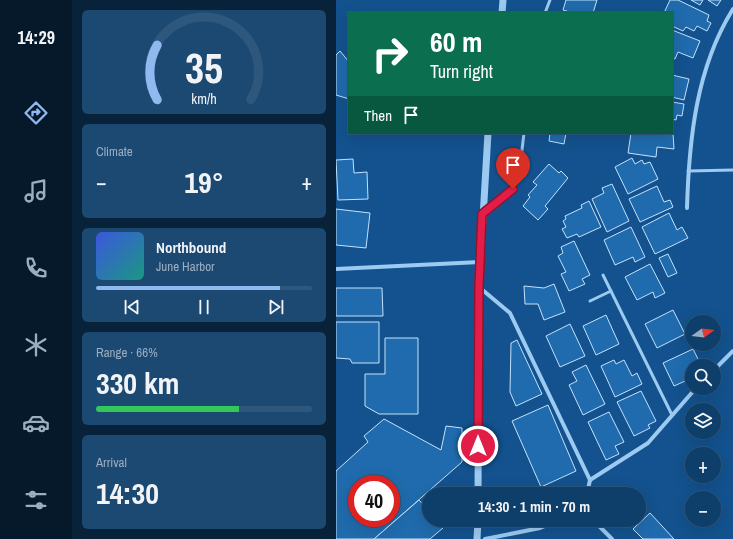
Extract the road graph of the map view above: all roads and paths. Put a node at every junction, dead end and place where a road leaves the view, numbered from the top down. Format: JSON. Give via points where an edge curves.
{"nodes":[{"id":1,"x":503,"y":0,"type":"edge"},
{"id":2,"x":550,"y":0,"type":"edge"},
{"id":3,"x":733,"y":9,"type":"edge"},
{"id":4,"x":502,"y":12,"type":"edge"},
{"id":5,"x":545,"y":12,"type":"edge"},
{"id":6,"x":488,"y":134,"type":"edge"},
{"id":7,"x":524,"y":134,"type":"edge"},
{"id":8,"x":733,"y":170,"type":"edge"},
{"id":9,"x":688,"y":171,"type":"junction"},
{"id":10,"x":687,"y":208,"type":"dead end"},
{"id":11,"x":482,"y":214,"type":"junction"},
{"id":12,"x":480,"y":262,"type":"junction"},
{"id":13,"x":336,"y":269,"type":"edge"},
{"id":14,"x":603,"y":275,"type":"dead end"},
{"id":15,"x":479,"y":286,"type":"junction"},
{"id":16,"x":611,"y":291,"type":"junction"},
{"id":17,"x":590,"y":301,"type":"dead end"},
{"id":18,"x":733,"y":351,"type":"edge"},
{"id":19,"x":721,"y":363,"type":"edge"},
{"id":20,"x":690,"y":395,"type":"edge"},
{"id":21,"x":672,"y":415,"type":"junction"},
{"id":22,"x":590,"y":480,"type":"junction"},
{"id":23,"x":478,"y":487,"type":"edge"},
{"id":24,"x":588,"y":487,"type":"edge"},
{"id":25,"x":478,"y":527,"type":"edge"},
{"id":26,"x":542,"y":527,"type":"edge"},
{"id":27,"x":600,"y":527,"type":"edge"},
{"id":28,"x":477,"y":539,"type":"edge"},
{"id":29,"x":485,"y":539,"type":"edge"},
{"id":30,"x":612,"y":539,"type":"edge"}],
"edges":[{"from":1,"to":4,"type":"street"},
{"from":2,"to":5,"type":"lane"},
{"from":3,"to":9,"type":"street","via":[[722,28],[700,92]]},
{"from":6,"to":11,"type":"street"},
{"from":7,"to":11,"type":"lane","via":[[513,189]]},
{"from":8,"to":9,"type":"lane"},
{"from":9,"to":10,"type":"street"},
{"from":11,"to":12,"type":"street"},
{"from":12,"to":13,"type":"street"},
{"from":12,"to":15,"type":"street"},
{"from":14,"to":16,"type":"lane"},
{"from":15,"to":22,"type":"street","via":[[510,313]]},
{"from":15,"to":23,"type":"street"},
{"from":16,"to":17,"type":"lane"},
{"from":16,"to":21,"type":"lane"},
{"from":18,"to":19,"type":"street"},
{"from":20,"to":21,"type":"street"},
{"from":21,"to":22,"type":"street","via":[[648,443]]},
{"from":22,"to":24,"type":"street"},
{"from":25,"to":28,"type":"street"},
{"from":26,"to":29,"type":"street"},
{"from":27,"to":30,"type":"street"}]}
